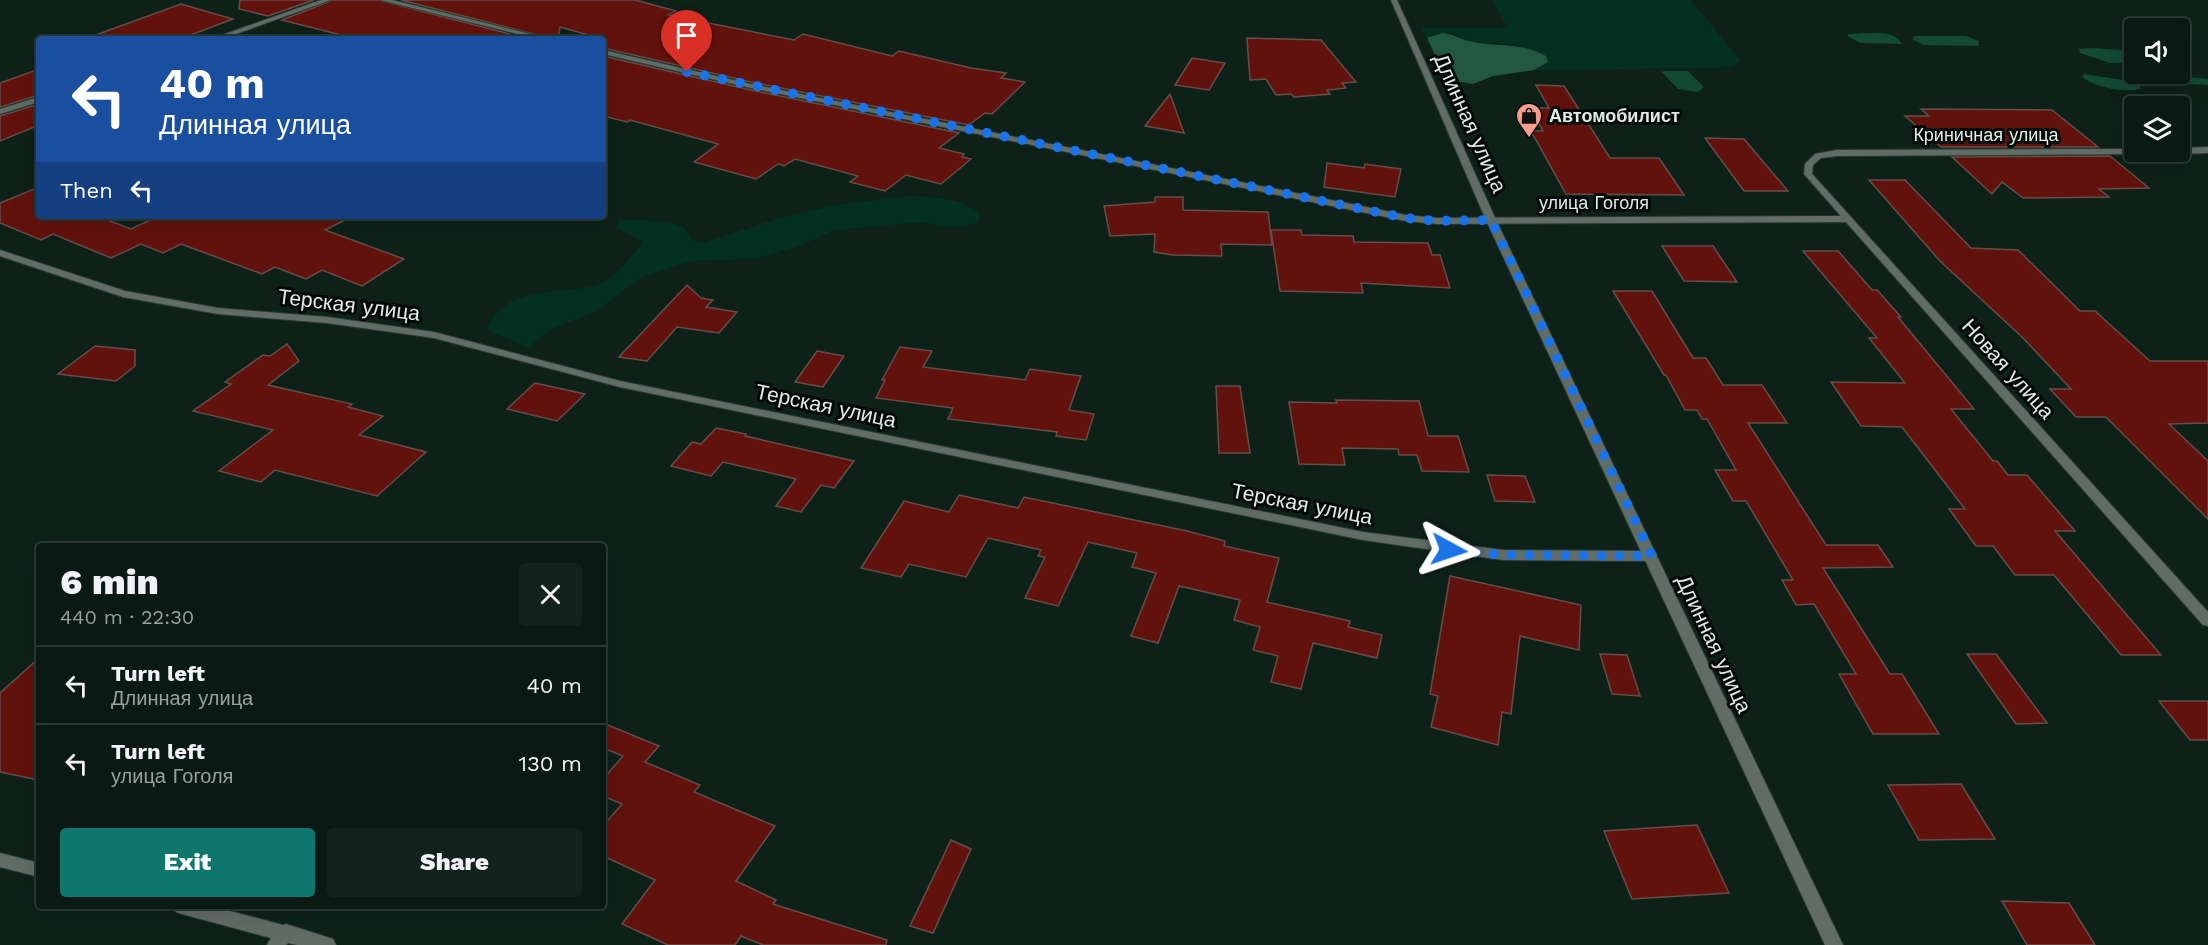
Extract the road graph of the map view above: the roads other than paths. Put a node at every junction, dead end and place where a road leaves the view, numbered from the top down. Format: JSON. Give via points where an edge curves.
{"nodes":[{"id":1,"x":328,"y":0,"type":"edge"},
{"id":2,"x":383,"y":0,"type":"edge"},
{"id":3,"x":1394,"y":0,"type":"edge"},
{"id":4,"x":224,"y":36,"type":"edge"},
{"id":5,"x":534,"y":36,"type":"edge"},
{"id":6,"x":606,"y":53,"type":"edge"},
{"id":7,"x":36,"y":100,"type":"edge"},
{"id":8,"x":0,"y":112,"type":"edge"},
{"id":9,"x":2208,"y":150,"type":"edge"},
{"id":10,"x":2124,"y":151,"type":"edge"},
{"id":11,"x":2190,"y":151,"type":"edge"},
{"id":12,"x":1837,"y":153,"type":"joint"},
{"id":13,"x":1846,"y":219,"type":"junction"},
{"id":14,"x":1491,"y":220,"type":"junction"},
{"id":15,"x":0,"y":253,"type":"edge"},
{"id":16,"x":1652,"y":556,"type":"junction"},
{"id":17,"x":2208,"y":621,"type":"edge"},
{"id":18,"x":0,"y":860,"type":"edge"},
{"id":19,"x":36,"y":869,"type":"edge"},
{"id":20,"x":191,"y":909,"type":"edge"},
{"id":21,"x":281,"y":939,"type":"edge"},
{"id":22,"x":327,"y":945,"type":"edge"},
{"id":23,"x":1834,"y":945,"type":"edge"}],
"edges":[{"from":1,"to":4,"type":"street"},
{"from":2,"to":5,"type":"street"},
{"from":3,"to":14,"type":"street","name":"Длинная улица"},
{"from":6,"to":14,"type":"street","name":"улица Гоголя","via":[[751,86],[1327,203],[1416,219]]},
{"from":7,"to":8,"type":"street"},
{"from":9,"to":11,"type":"street"},
{"from":10,"to":12,"type":"street","name":"Криничная улица"},
{"from":12,"to":13,"type":"street","name":"Новая улица","via":[[1818,156],[1809,164],[1808,174]]},
{"from":13,"to":14,"type":"street","name":"улица Гоголя"},
{"from":13,"to":17,"type":"street","name":"Новая улица"},
{"from":14,"to":16,"type":"street","name":"Длинная улица"},
{"from":15,"to":16,"type":"street","name":"Терская улица","via":[[123,294],[218,311],[327,320],[434,336],[620,384],[1363,536],[1503,555]]},
{"from":16,"to":23,"type":"street","name":"Длинная улица"},
{"from":18,"to":19,"type":"street"},
{"from":20,"to":21,"type":"street"},
{"from":21,"to":22,"type":"street"}]}
